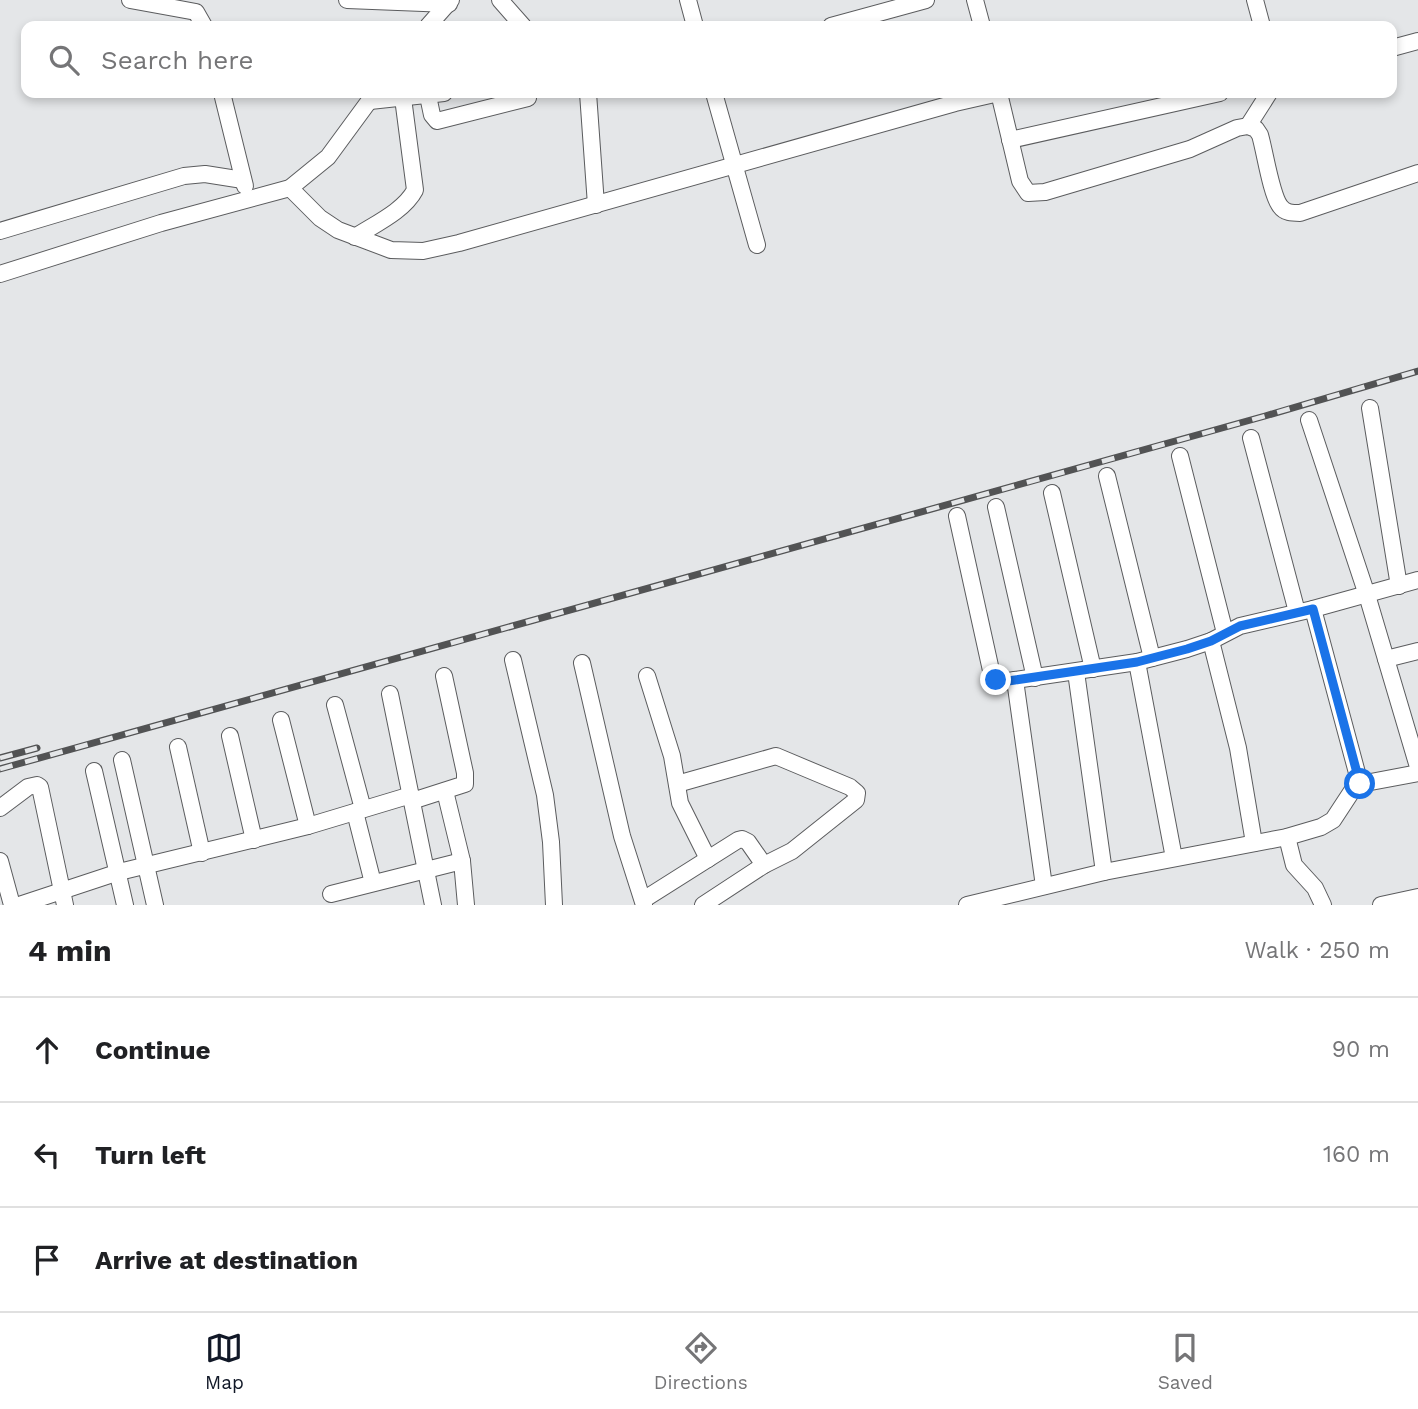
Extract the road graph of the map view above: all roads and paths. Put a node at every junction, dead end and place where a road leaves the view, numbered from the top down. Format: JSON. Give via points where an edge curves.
{"nodes":[{"id":1,"x":130,"y":0,"type":"edge"},
{"id":2,"x":347,"y":0,"type":"edge"},
{"id":3,"x":357,"y":0,"type":"edge"},
{"id":4,"x":500,"y":0,"type":"edge"},
{"id":5,"x":688,"y":0,"type":"edge"},
{"id":6,"x":926,"y":0,"type":"edge"},
{"id":7,"x":975,"y":0,"type":"edge"},
{"id":8,"x":1255,"y":0,"type":"edge"},
{"id":9,"x":450,"y":2,"type":"edge"},
{"id":10,"x":200,"y":13,"type":"edge"},
{"id":11,"x":433,"y":21,"type":"edge"},
{"id":12,"x":519,"y":21,"type":"edge"},
{"id":13,"x":694,"y":21,"type":"edge"},
{"id":14,"x":849,"y":21,"type":"edge"},
{"id":15,"x":981,"y":21,"type":"edge"},
{"id":16,"x":1261,"y":21,"type":"edge"},
{"id":17,"x":1418,"y":41,"type":"edge"},
{"id":18,"x":1397,"y":47,"type":"edge"},
{"id":19,"x":223,"y":98,"type":"edge"},
{"id":20,"x":371,"y":98,"type":"edge"},
{"id":21,"x":403,"y":98,"type":"edge"},
{"id":22,"x":435,"y":98,"type":"edge"},
{"id":23,"x":528,"y":98,"type":"dead end"},
{"id":24,"x":588,"y":98,"type":"edge"},
{"id":25,"x":716,"y":98,"type":"edge"},
{"id":26,"x":980,"y":98,"type":"edge"},
{"id":27,"x":1000,"y":98,"type":"edge"},
{"id":28,"x":1198,"y":98,"type":"edge"},
{"id":29,"x":1266,"y":98,"type":"edge"},
{"id":30,"x":1248,"y":126,"type":"junction"},
{"id":31,"x":1010,"y":140,"type":"junction"},
{"id":32,"x":736,"y":166,"type":"junction"},
{"id":33,"x":1418,"y":173,"type":"edge"},
{"id":34,"x":243,"y":180,"type":"junction"},
{"id":35,"x":290,"y":188,"type":"junction"},
{"id":36,"x":248,"y":199,"type":"junction"},
{"id":37,"x":596,"y":205,"type":"junction"},
{"id":38,"x":0,"y":231,"type":"edge"},
{"id":39,"x":355,"y":237,"type":"junction"},
{"id":40,"x":757,"y":245,"type":"dead end"},
{"id":41,"x":0,"y":274,"type":"edge"},
{"id":42,"x":1370,"y":408,"type":"dead end"},
{"id":43,"x":1309,"y":420,"type":"dead end"},
{"id":44,"x":1251,"y":438,"type":"dead end"},
{"id":45,"x":1180,"y":456,"type":"dead end"},
{"id":46,"x":1107,"y":476,"type":"dead end"},
{"id":47,"x":1052,"y":493,"type":"dead end"},
{"id":48,"x":996,"y":507,"type":"dead end"},
{"id":49,"x":957,"y":516,"type":"dead end"},
{"id":50,"x":1418,"y":580,"type":"edge"},
{"id":51,"x":1399,"y":586,"type":"junction"},
{"id":52,"x":1367,"y":595,"type":"junction"},
{"id":53,"x":1305,"y":611,"type":"junction"},
{"id":54,"x":1218,"y":637,"type":"junction"},
{"id":55,"x":1418,"y":651,"type":"edge"},
{"id":56,"x":1386,"y":659,"type":"junction"},
{"id":57,"x":513,"y":660,"type":"dead end"},
{"id":58,"x":1145,"y":660,"type":"junction"},
{"id":59,"x":582,"y":663,"type":"dead end"},
{"id":60,"x":1093,"y":669,"type":"junction"},
{"id":61,"x":1076,"y":672,"type":"junction"},
{"id":62,"x":444,"y":676,"type":"dead end"},
{"id":63,"x":648,"y":676,"type":"dead end"},
{"id":64,"x":1035,"y":678,"type":"junction"},
{"id":65,"x":1015,"y":680,"type":"junction"},
{"id":66,"x":390,"y":694,"type":"dead end"},
{"id":67,"x":335,"y":705,"type":"dead end"},
{"id":68,"x":281,"y":720,"type":"dead end"},
{"id":69,"x":230,"y":736,"type":"dead end"},
{"id":70,"x":178,"y":747,"type":"dead end"},
{"id":71,"x":122,"y":760,"type":"dead end"},
{"id":72,"x":1418,"y":767,"type":"edge"},
{"id":73,"x":94,"y":771,"type":"dead end"},
{"id":74,"x":1418,"y":772,"type":"edge"},
{"id":75,"x":677,"y":784,"type":"junction"},
{"id":76,"x":1360,"y":784,"type":"junction"},
{"id":77,"x":445,"y":791,"type":"junction"},
{"id":78,"x":412,"y":798,"type":"junction"},
{"id":79,"x":0,"y":808,"type":"edge"},
{"id":80,"x":359,"y":810,"type":"junction"},
{"id":81,"x":308,"y":826,"type":"junction"},
{"id":82,"x":1287,"y":836,"type":"junction"},
{"id":83,"x":254,"y":840,"type":"junction"},
{"id":84,"x":1254,"y":844,"type":"junction"},
{"id":85,"x":202,"y":853,"type":"junction"},
{"id":86,"x":1174,"y":858,"type":"junction"},
{"id":87,"x":708,"y":859,"type":"junction"},
{"id":88,"x":0,"y":861,"type":"edge"},
{"id":89,"x":462,"y":861,"type":"junction"},
{"id":90,"x":764,"y":865,"type":"junction"},
{"id":91,"x":146,"y":866,"type":"junction"},
{"id":92,"x":426,"y":870,"type":"junction"},
{"id":93,"x":119,"y":872,"type":"junction"},
{"id":94,"x":1104,"y":872,"type":"junction"},
{"id":95,"x":373,"y":883,"type":"junction"},
{"id":96,"x":1044,"y":886,"type":"junction"},
{"id":97,"x":331,"y":894,"type":"dead end"},
{"id":98,"x":63,"y":897,"type":"edge"},
{"id":99,"x":1418,"y":897,"type":"edge"},
{"id":100,"x":644,"y":902,"type":"edge"},
{"id":101,"x":12,"y":905,"type":"edge"},
{"id":102,"x":19,"y":905,"type":"edge"},
{"id":103,"x":125,"y":905,"type":"edge"},
{"id":104,"x":155,"y":905,"type":"edge"},
{"id":105,"x":433,"y":905,"type":"edge"},
{"id":106,"x":466,"y":905,"type":"edge"},
{"id":107,"x":554,"y":905,"type":"edge"},
{"id":108,"x":703,"y":905,"type":"edge"},
{"id":109,"x":967,"y":905,"type":"edge"},
{"id":110,"x":1323,"y":905,"type":"edge"},
{"id":111,"x":1381,"y":905,"type":"edge"}],
"edges":[{"from":1,"to":10,"type":"street"},
{"from":2,"to":3,"type":"street"},
{"from":3,"to":9,"type":"street"},
{"from":4,"to":12,"type":"street"},
{"from":5,"to":13,"type":"street"},
{"from":6,"to":14,"type":"street"},
{"from":7,"to":15,"type":"street"},
{"from":8,"to":16,"type":"street"},
{"from":9,"to":11,"type":"street"},
{"from":17,"to":18,"type":"street"},
{"from":19,"to":34,"type":"street"},
{"from":20,"to":35,"type":"street","via":[[328,157]]},
{"from":21,"to":39,"type":"street","via":[[415,190],[395,211]]},
{"from":22,"to":23,"type":"street","via":[[432,115],[437,121]]},
{"from":24,"to":37,"type":"street"},
{"from":25,"to":32,"type":"street"},
{"from":26,"to":32,"type":"street"},
{"from":27,"to":31,"type":"street"},
{"from":28,"to":31,"type":"street"},
{"from":29,"to":30,"type":"street"},
{"from":30,"to":31,"type":"street","via":[[1190,149],[1035,194],[1028,193],[1020,181]]},
{"from":30,"to":33,"type":"street","via":[[1260,135],[1276,197],[1290,213]]},
{"from":32,"to":37,"type":"street"},
{"from":32,"to":40,"type":"street"},
{"from":34,"to":36,"type":"street"},
{"from":34,"to":38,"type":"street","via":[[184,176]]},
{"from":35,"to":36,"type":"street"},
{"from":35,"to":39,"type":"street","via":[[320,218]]},
{"from":36,"to":41,"type":"street"},
{"from":37,"to":39,"type":"street","via":[[423,251],[391,250]]},
{"from":42,"to":51,"type":"street"},
{"from":43,"to":52,"type":"street"},
{"from":44,"to":53,"type":"street"},
{"from":45,"to":54,"type":"street"},
{"from":46,"to":58,"type":"street"},
{"from":47,"to":60,"type":"street"},
{"from":48,"to":64,"type":"street"},
{"from":49,"to":65,"type":"street","via":[[992,675],[1001,682]]},
{"from":50,"to":51,"type":"street"},
{"from":51,"to":52,"type":"street"},
{"from":52,"to":53,"type":"street"},
{"from":52,"to":56,"type":"street"},
{"from":53,"to":54,"type":"street","via":[[1240,626]]},
{"from":53,"to":76,"type":"street"},
{"from":54,"to":58,"type":"street"},
{"from":54,"to":84,"type":"street"},
{"from":55,"to":56,"type":"street"},
{"from":56,"to":72,"type":"street"},
{"from":57,"to":107,"type":"street","via":[[545,796]]},
{"from":58,"to":60,"type":"street"},
{"from":58,"to":86,"type":"street"},
{"from":59,"to":100,"type":"street","via":[[622,836]]},
{"from":60,"to":61,"type":"street"},
{"from":61,"to":64,"type":"street"},
{"from":61,"to":94,"type":"street"},
{"from":62,"to":77,"type":"street","via":[[466,779],[461,787]]},
{"from":63,"to":75,"type":"street"},
{"from":64,"to":65,"type":"street"},
{"from":65,"to":96,"type":"street"},
{"from":66,"to":78,"type":"street"},
{"from":67,"to":80,"type":"street"},
{"from":68,"to":81,"type":"street"},
{"from":69,"to":83,"type":"street"},
{"from":70,"to":85,"type":"street"},
{"from":71,"to":91,"type":"street"},
{"from":73,"to":93,"type":"street"},
{"from":74,"to":76,"type":"street"},
{"from":75,"to":87,"type":"street","via":[[680,803]]},
{"from":75,"to":90,"type":"street","via":[[776,756],[854,790],[856,800],[816,834]]},
{"from":76,"to":82,"type":"street","via":[[1333,820]]},
{"from":77,"to":78,"type":"street"},
{"from":77,"to":89,"type":"street"},
{"from":78,"to":80,"type":"street"},
{"from":78,"to":92,"type":"street"},
{"from":79,"to":98,"type":"street","via":[[28,787],[40,787]]},
{"from":80,"to":81,"type":"street"},
{"from":80,"to":95,"type":"street"},
{"from":81,"to":83,"type":"street"},
{"from":82,"to":84,"type":"street"},
{"from":82,"to":110,"type":"street","via":[[1294,864]]},
{"from":83,"to":85,"type":"street"},
{"from":84,"to":86,"type":"street"},
{"from":85,"to":91,"type":"street"},
{"from":86,"to":94,"type":"street"},
{"from":87,"to":90,"type":"street","via":[[742,839]]},
{"from":87,"to":100,"type":"street"},
{"from":88,"to":101,"type":"street"},
{"from":89,"to":92,"type":"street"},
{"from":89,"to":106,"type":"street"},
{"from":90,"to":108,"type":"street"},
{"from":91,"to":93,"type":"street"},
{"from":91,"to":104,"type":"street"},
{"from":92,"to":95,"type":"street"},
{"from":92,"to":105,"type":"street"},
{"from":93,"to":98,"type":"street"},
{"from":93,"to":103,"type":"street"},
{"from":94,"to":96,"type":"street"},
{"from":95,"to":97,"type":"street"},
{"from":96,"to":109,"type":"street"},
{"from":98,"to":102,"type":"street"},
{"from":99,"to":111,"type":"street"}]}
